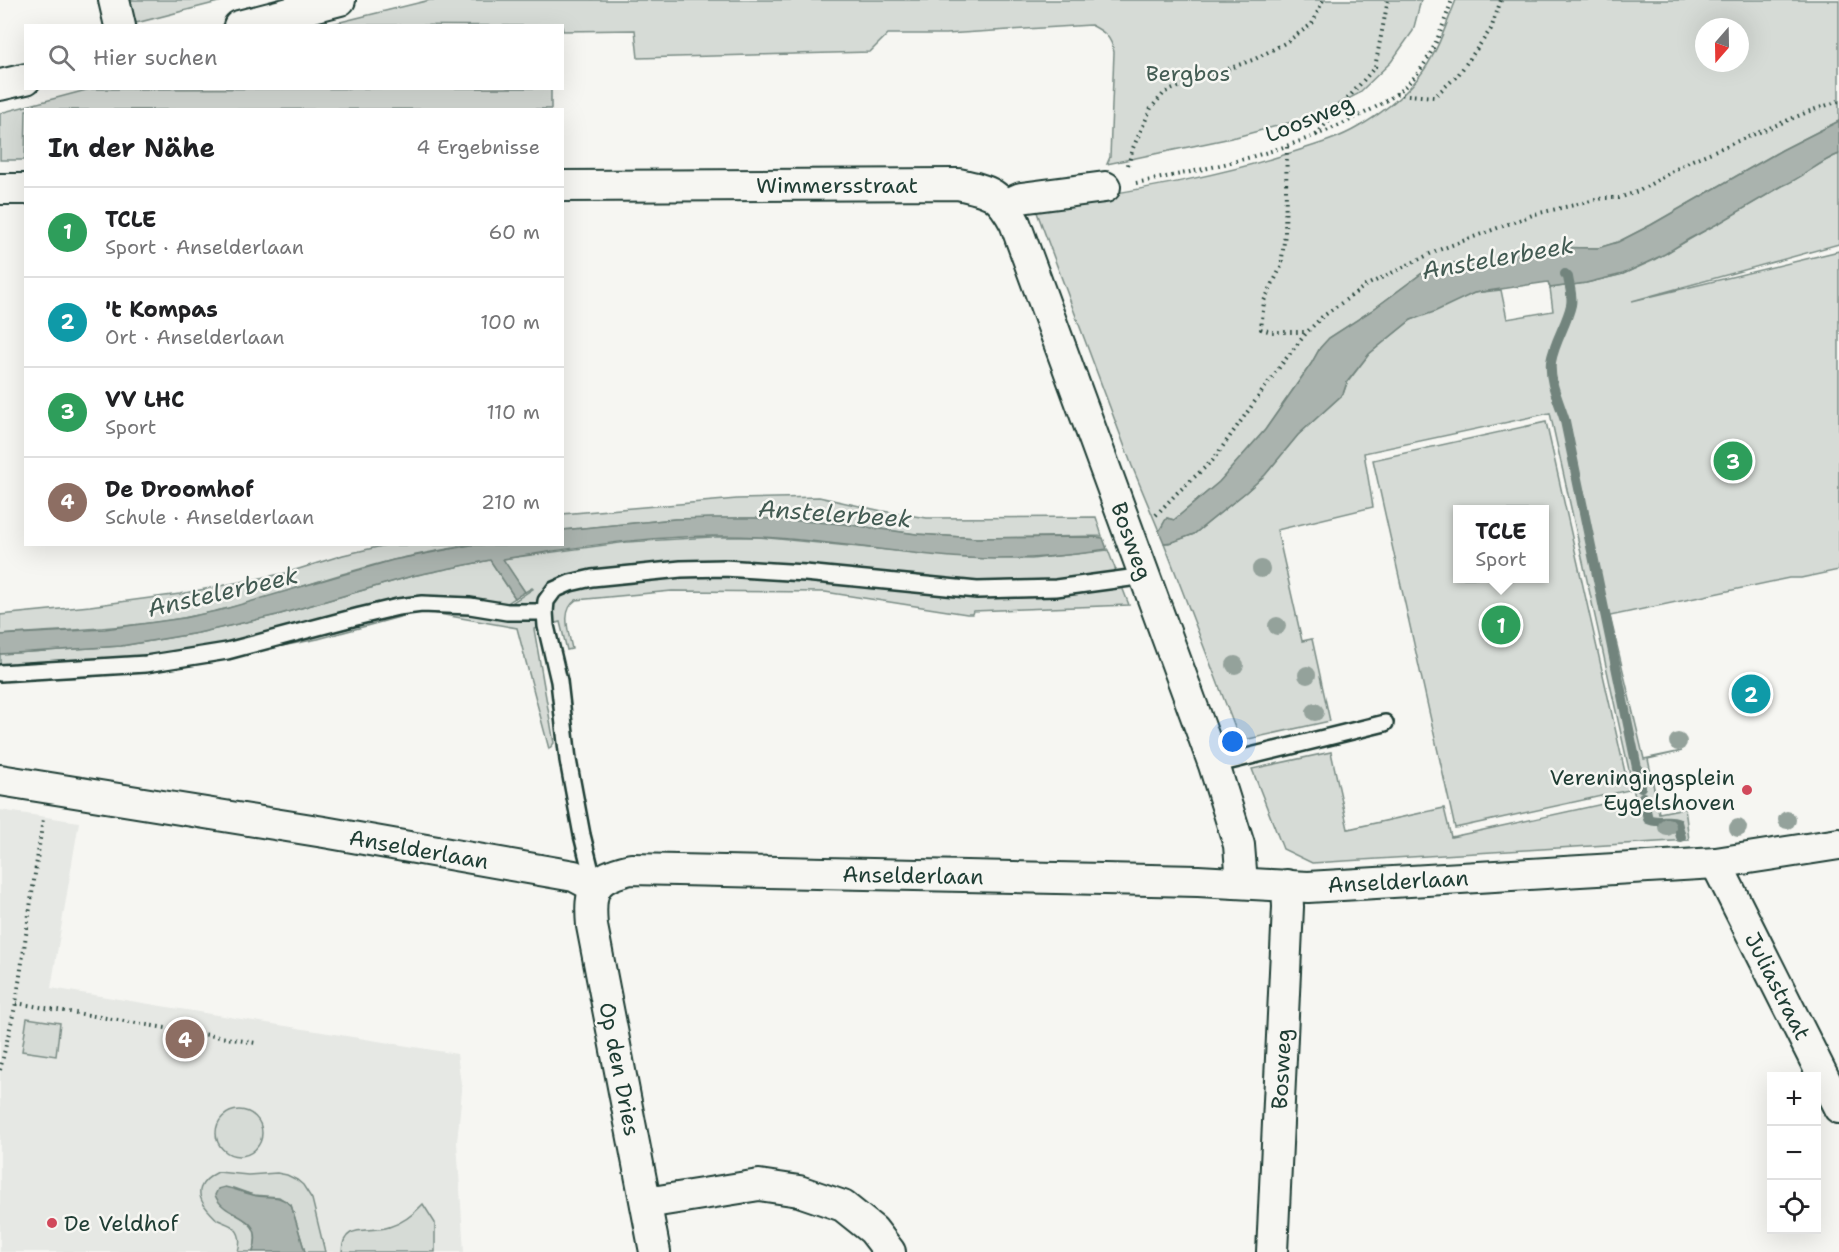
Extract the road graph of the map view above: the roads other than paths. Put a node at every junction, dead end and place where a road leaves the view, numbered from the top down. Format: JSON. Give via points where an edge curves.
{"nodes":[{"id":1,"x":114,"y":0,"type":"edge"},
{"id":2,"x":340,"y":0,"type":"edge"},
{"id":3,"x":120,"y":24,"type":"edge"},
{"id":4,"x":247,"y":24,"type":"edge"},
{"id":5,"x":24,"y":79,"type":"edge"},
{"id":6,"x":0,"y":85,"type":"edge"},
{"id":7,"x":564,"y":186,"type":"edge"},
{"id":8,"x":1113,"y":186,"type":"road end"},
{"id":9,"x":0,"y":189,"type":"edge"},
{"id":10,"x":24,"y":189,"type":"edge"},
{"id":11,"x":1005,"y":204,"type":"junction"},
{"id":12,"x":1145,"y":576,"type":"junction"},
{"id":13,"x":544,"y":612,"type":"junction"},
{"id":14,"x":0,"y":673,"type":"edge"},
{"id":15,"x":1385,"y":723,"type":"dead end"},
{"id":16,"x":1214,"y":765,"type":"junction"},
{"id":17,"x":0,"y":780,"type":"edge"},
{"id":18,"x":1839,"y":844,"type":"edge"},
{"id":19,"x":1716,"y":863,"type":"junction"},
{"id":20,"x":1242,"y":883,"type":"junction"},
{"id":21,"x":1287,"y":885,"type":"junction"},
{"id":22,"x":595,"y":887,"type":"junction"},
{"id":23,"x":1839,"y":1108,"type":"edge"},
{"id":24,"x":646,"y":1203,"type":"junction"},
{"id":25,"x":656,"y":1252,"type":"edge"},
{"id":26,"x":890,"y":1252,"type":"edge"},
{"id":27,"x":1272,"y":1252,"type":"edge"}],
"edges":[{"from":1,"to":3,"type":"street"},
{"from":2,"to":4,"type":"street"},
{"from":5,"to":6,"type":"street"},
{"from":7,"to":11,"type":"street","name":"Wimmersstraat","via":[[958,184],[980,189]]},
{"from":8,"to":11,"type":"street","via":[[1021,198]]},
{"from":9,"to":10,"type":"street"},
{"from":11,"to":12,"type":"street","name":"Bosweg"},
{"from":12,"to":13,"type":"lane","via":[[1056,588],[977,590],[844,576],[681,569],[570,584],[554,590]]},
{"from":12,"to":16,"type":"street","name":"Bosweg"},
{"from":13,"to":14,"type":"lane","via":[[422,604],[227,651],[146,664]]},
{"from":13,"to":22,"type":"lane","via":[[559,681],[568,760]]},
{"from":15,"to":16,"type":"lane"},
{"from":16,"to":20,"type":"street","name":"Bosweg","via":[[1239,845]]},
{"from":17,"to":22,"type":"street","name":"Anselderlaan","via":[[566,874]]},
{"from":18,"to":19,"type":"street","name":"Anselderlaan"},
{"from":19,"to":21,"type":"street","name":"Anselderlaan","via":[[1308,887]]},
{"from":19,"to":23,"type":"street","name":"Juliastraat"},
{"from":20,"to":21,"type":"street","name":"Anselderlaan"},
{"from":20,"to":22,"type":"street","name":"Anselderlaan","via":[[631,869],[618,872]]},
{"from":21,"to":27,"type":"street","name":"Bosweg"},
{"from":22,"to":24,"type":"street","name":"Op den Dries","via":[[591,898],[592,926]]},
{"from":24,"to":25,"type":"street","name":"Op den Dries"},
{"from":24,"to":26,"type":"street","via":[[759,1185],[799,1191],[843,1206],[873,1230]]}]}
